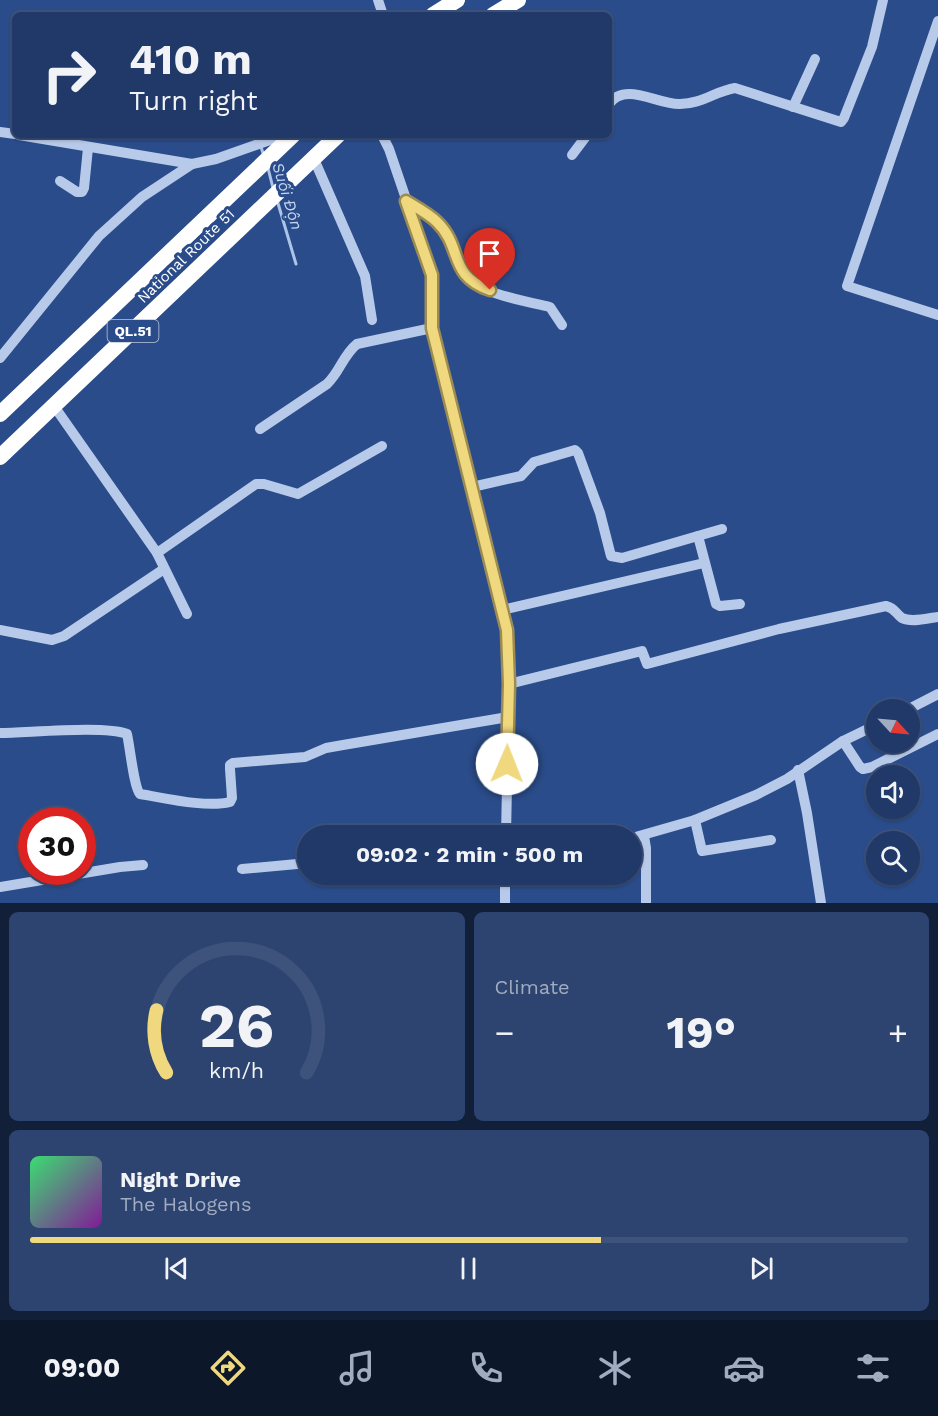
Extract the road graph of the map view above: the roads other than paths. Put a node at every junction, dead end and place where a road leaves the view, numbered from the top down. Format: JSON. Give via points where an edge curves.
{"nodes":[{"id":1,"x":518,"y":0,"type":"edge"},
{"id":2,"x":883,"y":0,"type":"edge"},
{"id":3,"x":454,"y":1,"type":"edge"},
{"id":4,"x":438,"y":12,"type":"edge"},
{"id":5,"x":498,"y":12,"type":"edge"},
{"id":6,"x":938,"y":21,"type":"edge"},
{"id":7,"x":815,"y":59,"type":"dead end"},
{"id":8,"x":612,"y":100,"type":"edge"},
{"id":9,"x":793,"y":107,"type":"junction"},
{"id":10,"x":35,"y":138,"type":"edge"},
{"id":11,"x":281,"y":138,"type":"edge"},
{"id":12,"x":288,"y":138,"type":"edge"},
{"id":13,"x":335,"y":138,"type":"edge"},
{"id":14,"x":384,"y":138,"type":"edge"},
{"id":15,"x":584,"y":138,"type":"edge"},
{"id":16,"x":88,"y":147,"type":"junction"},
{"id":17,"x":270,"y":149,"type":"junction"},
{"id":18,"x":572,"y":155,"type":"dead end"},
{"id":19,"x":314,"y":159,"type":"junction"},
{"id":20,"x":192,"y":164,"type":"junction"},
{"id":21,"x":60,"y":181,"type":"dead end"},
{"id":22,"x":406,"y":201,"type":"junction"},
{"id":23,"x":938,"y":315,"type":"edge"},
{"id":24,"x":372,"y":320,"type":"dead end"},
{"id":25,"x":562,"y":326,"type":"dead end"},
{"id":26,"x":432,"y":328,"type":"junction"},
{"id":27,"x":0,"y":358,"type":"edge"},
{"id":28,"x":54,"y":406,"type":"junction"},
{"id":29,"x":0,"y":414,"type":"edge"},
{"id":30,"x":260,"y":429,"type":"dead end"},
{"id":31,"x":382,"y":446,"type":"dead end"},
{"id":32,"x":0,"y":457,"type":"edge"},
{"id":33,"x":472,"y":487,"type":"junction"},
{"id":34,"x":722,"y":529,"type":"dead end"},
{"id":35,"x":698,"y":536,"type":"junction"},
{"id":36,"x":157,"y":553,"type":"junction"},
{"id":37,"x":704,"y":563,"type":"junction"},
{"id":38,"x":164,"y":569,"type":"junction"},
{"id":39,"x":740,"y":604,"type":"dead end"},
{"id":40,"x":502,"y":610,"type":"junction"},
{"id":41,"x":187,"y":614,"type":"dead end"},
{"id":42,"x":938,"y":617,"type":"edge"},
{"id":43,"x":0,"y":630,"type":"edge"},
{"id":44,"x":509,"y":684,"type":"junction"},
{"id":45,"x":938,"y":694,"type":"edge"},
{"id":46,"x":920,"y":703,"type":"edge"},
{"id":47,"x":508,"y":717,"type":"junction"},
{"id":48,"x":866,"y":730,"type":"edge"},
{"id":49,"x":0,"y":734,"type":"edge"},
{"id":50,"x":938,"y":734,"type":"edge"},
{"id":51,"x":843,"y":741,"type":"junction"},
{"id":52,"x":798,"y":770,"type":"junction"},
{"id":53,"x":695,"y":820,"type":"junction"},
{"id":54,"x":506,"y":825,"type":"edge"},
{"id":55,"x":644,"y":836,"type":"joint"},
{"id":56,"x":771,"y":840,"type":"dead end"},
{"id":57,"x":297,"y":864,"type":"edge"},
{"id":58,"x":143,"y":865,"type":"dead end"},
{"id":59,"x":242,"y":869,"type":"dead end"},
{"id":60,"x":505,"y":885,"type":"edge"},
{"id":61,"x":0,"y":887,"type":"edge"},
{"id":62,"x":505,"y":903,"type":"edge"},
{"id":63,"x":646,"y":903,"type":"edge"},
{"id":64,"x":821,"y":903,"type":"edge"}],
"edges":[{"from":1,"to":5,"type":"highway"},
{"from":2,"to":9,"type":"street","via":[[872,46],[841,122]]},
{"from":3,"to":4,"type":"highway"},
{"from":6,"to":23,"type":"street","via":[[847,286]]},
{"from":7,"to":9,"type":"street"},
{"from":8,"to":9,"type":"street","via":[[622,93],[680,104],[735,88]]},
{"from":10,"to":16,"type":"street"},
{"from":11,"to":17,"type":"street"},
{"from":12,"to":17,"type":"highway","number":"QL.51"},
{"from":13,"to":19,"type":"highway","number":"QL.51"},
{"from":14,"to":22,"type":"street"},
{"from":15,"to":18,"type":"street"},
{"from":16,"to":20,"type":"street"},
{"from":16,"to":21,"type":"street","via":[[82,192]]},
{"from":17,"to":20,"type":"street","via":[[255,147]]},
{"from":17,"to":29,"type":"highway","name":"National Route 51","number":"QL.51","via":[[249,177]]},
{"from":19,"to":24,"type":"street","via":[[365,276]]},
{"from":19,"to":28,"type":"highway","name":"National Route 51","number":"QL.51"},
{"from":20,"to":27,"type":"street","via":[[142,197],[99,236]]},
{"from":22,"to":25,"type":"street","via":[[437,222],[447,235],[460,268],[475,285],[550,307]]},
{"from":22,"to":26,"type":"street","via":[[432,275]]},
{"from":26,"to":30,"type":"street","via":[[357,344],[333,379]]},
{"from":26,"to":33,"type":"street"},
{"from":28,"to":32,"type":"highway","name":"National Route 51","number":"QL.51"},
{"from":28,"to":36,"type":"street"},
{"from":31,"to":36,"type":"street","via":[[298,494],[256,484]]},
{"from":33,"to":35,"type":"street","via":[[521,476],[534,462],[575,450],[600,513],[611,556],[622,558]]},
{"from":33,"to":40,"type":"street"},
{"from":34,"to":35,"type":"street"},
{"from":35,"to":37,"type":"street"},
{"from":36,"to":38,"type":"street"},
{"from":37,"to":39,"type":"street","via":[[717,605]]},
{"from":37,"to":40,"type":"street"},
{"from":38,"to":41,"type":"street"},
{"from":38,"to":43,"type":"street","via":[[64,636],[52,640]]},
{"from":40,"to":44,"type":"street"},
{"from":42,"to":44,"type":"street","via":[[907,619],[886,606],[647,664],[642,651]]},
{"from":44,"to":47,"type":"street"},
{"from":45,"to":46,"type":"street"},
{"from":47,"to":49,"type":"street","via":[[326,748],[305,757],[233,763],[232,798],[223,804],[140,794],[135,788],[127,735],[120,732]]},
{"from":47,"to":54,"type":"street"},
{"from":48,"to":51,"type":"street"},
{"from":50,"to":51,"type":"street","via":[[863,769]]},
{"from":51,"to":52,"type":"street"},
{"from":52,"to":53,"type":"street","via":[[776,785]]},
{"from":52,"to":64,"type":"street"},
{"from":53,"to":55,"type":"street"},
{"from":53,"to":56,"type":"street","via":[[702,851]]},
{"from":55,"to":63,"type":"street"},
{"from":57,"to":59,"type":"street"},
{"from":58,"to":61,"type":"street"},
{"from":60,"to":62,"type":"street"}]}
